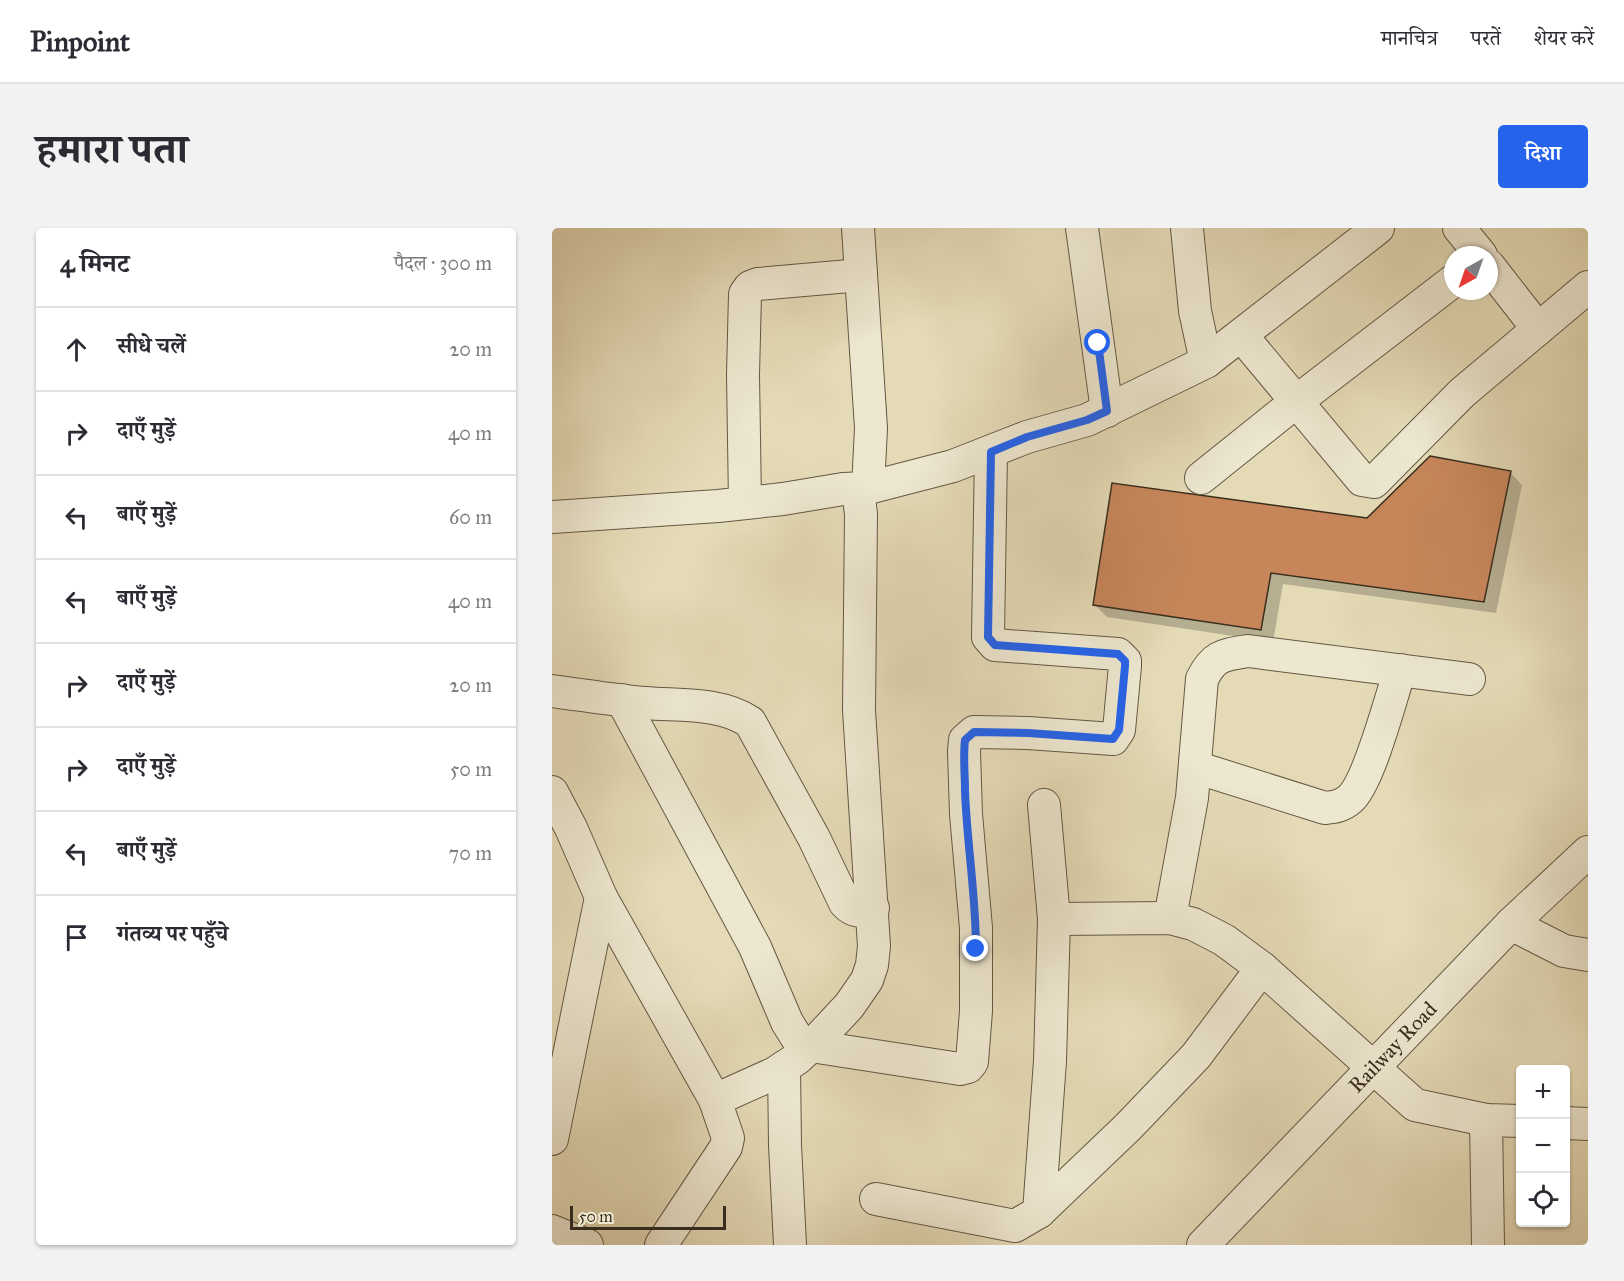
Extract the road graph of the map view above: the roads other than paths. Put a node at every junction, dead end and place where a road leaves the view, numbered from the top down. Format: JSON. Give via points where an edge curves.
{"nodes":[{"id":1,"x":858,"y":228,"type":"edge"},
{"id":2,"x":1082,"y":228,"type":"edge"},
{"id":3,"x":1187,"y":228,"type":"edge"},
{"id":4,"x":1378,"y":228,"type":"edge"},
{"id":5,"x":1459,"y":228,"type":"edge"},
{"id":6,"x":1474,"y":246,"type":"edge"},
{"id":7,"x":861,"y":275,"type":"junction"},
{"id":8,"x":1498,"y":278,"type":"edge"},
{"id":9,"x":1588,"y":287,"type":"edge"},
{"id":10,"x":1444,"y":288,"type":"edge"},
{"id":11,"x":1538,"y":329,"type":"junction"},
{"id":12,"x":1242,"y":335,"type":"junction"},
{"id":13,"x":1206,"y":362,"type":"junction"},
{"id":14,"x":1297,"y":401,"type":"junction"},
{"id":15,"x":1107,"y":411,"type":"junction"},
{"id":16,"x":991,"y":452,"type":"junction"},
{"id":17,"x":1201,"y":478,"type":"dead end"},
{"id":18,"x":863,"y":488,"type":"junction"},
{"id":19,"x":746,"y":503,"type":"junction"},
{"id":20,"x":552,"y":517,"type":"edge"},
{"id":21,"x":1400,"y":670,"type":"junction"},
{"id":22,"x":1469,"y":679,"type":"dead end"},
{"id":23,"x":552,"y":692,"type":"edge"},
{"id":24,"x":622,"y":700,"type":"junction"},
{"id":25,"x":1195,"y":767,"type":"junction"},
{"id":26,"x":552,"y":792,"type":"edge"},
{"id":27,"x":1044,"y":805,"type":"dead end"},
{"id":28,"x":1588,"y":852,"type":"edge"},
{"id":29,"x":601,"y":897,"type":"junction"},
{"id":30,"x":873,"y":908,"type":"junction"},
{"id":31,"x":1170,"y":918,"type":"junction"},
{"id":32,"x":1054,"y":919,"type":"junction"},
{"id":33,"x":1511,"y":924,"type":"junction"},
{"id":34,"x":1588,"y":955,"type":"edge"},
{"id":35,"x":1262,"y":968,"type":"junction"},
{"id":36,"x":800,"y":1055,"type":"junction"},
{"id":37,"x":1373,"y":1069,"type":"junction"},
{"id":38,"x":715,"y":1100,"type":"junction"},
{"id":39,"x":1486,"y":1120,"type":"junction"},
{"id":40,"x":1516,"y":1121,"type":"edge"},
{"id":41,"x":1570,"y":1123,"type":"edge"},
{"id":42,"x":1588,"y":1124,"type":"edge"},
{"id":43,"x":552,"y":1139,"type":"edge"},
{"id":44,"x":876,"y":1199,"type":"dead end"},
{"id":45,"x":1039,"y":1212,"type":"junction"},
{"id":46,"x":552,"y":1231,"type":"edge"},
{"id":47,"x":587,"y":1245,"type":"edge"},
{"id":48,"x":661,"y":1245,"type":"edge"},
{"id":49,"x":790,"y":1245,"type":"edge"},
{"id":50,"x":1203,"y":1245,"type":"edge"},
{"id":51,"x":1488,"y":1245,"type":"edge"}],
"edges":[{"from":1,"to":7,"type":"street"},
{"from":2,"to":15,"type":"street"},
{"from":3,"to":13,"type":"street","via":[[1195,311]]},
{"from":4,"to":12,"type":"street"},
{"from":5,"to":6,"type":"street"},
{"from":7,"to":18,"type":"street","via":[[871,428]]},
{"from":7,"to":19,"type":"street","via":[[758,284],[745,294]]},
{"from":8,"to":11,"type":"street"},
{"from":9,"to":11,"type":"street"},
{"from":10,"to":14,"type":"street"},
{"from":11,"to":14,"type":"street","via":[[1462,393],[1374,482],[1362,480]]},
{"from":12,"to":13,"type":"street"},
{"from":12,"to":14,"type":"street"},
{"from":13,"to":15,"type":"street"},
{"from":14,"to":17,"type":"street"},
{"from":15,"to":16,"type":"street"},
{"from":16,"to":18,"type":"street","via":[[953,466]]},
{"from":16,"to":36,"type":"street","via":[[988,637],[995,645],[1122,656],[1125,666],[1119,730],[1113,739],[974,732],[965,740],[966,814],[976,928],[976,1011],[972,1062],[968,1067]]},
{"from":18,"to":19,"type":"street"},
{"from":18,"to":30,"type":"street","via":[[860,710]]},
{"from":19,"to":20,"type":"street"},
{"from":21,"to":22,"type":"street"},
{"from":21,"to":25,"type":"street","via":[[1248,651],[1224,655],[1210,664],[1202,679]]},
{"from":21,"to":25,"type":"street","via":[[1363,782],[1352,798],[1337,807],[1325,808]]},
{"from":23,"to":24,"type":"street"},
{"from":24,"to":30,"type":"street","via":[[722,708],[750,722],[845,903],[852,910]]},
{"from":24,"to":36,"type":"street","via":[[755,947]]},
{"from":25,"to":31,"type":"street"},
{"from":26,"to":29,"type":"street"},
{"from":27,"to":32,"type":"street"},
{"from":28,"to":33,"type":"street","name":"Railway Road"},
{"from":29,"to":38,"type":"street"},
{"from":29,"to":43,"type":"street"},
{"from":30,"to":36,"type":"street","via":[[874,946],[867,980],[849,1006]]},
{"from":31,"to":32,"type":"street"},
{"from":31,"to":35,"type":"street","via":[[1193,924],[1224,940]]},
{"from":32,"to":45,"type":"street","via":[[1050,1061]]},
{"from":33,"to":34,"type":"street","via":[[1564,951]]},
{"from":33,"to":37,"type":"street","name":"Railway Road"},
{"from":35,"to":37,"type":"street"},
{"from":35,"to":45,"type":"street","via":[[1197,1056]]},
{"from":36,"to":38,"type":"street","via":[[775,1073]]},
{"from":36,"to":49,"type":"street"},
{"from":37,"to":39,"type":"street","via":[[1414,1105]]},
{"from":37,"to":50,"type":"street","name":"Railway Road"},
{"from":38,"to":48,"type":"street","via":[[728,1138],[726,1147]]},
{"from":39,"to":40,"type":"street"},
{"from":39,"to":51,"type":"street"},
{"from":41,"to":42,"type":"street"},
{"from":44,"to":45,"type":"street","via":[[1015,1226]]},
{"from":46,"to":47,"type":"street"}]}
